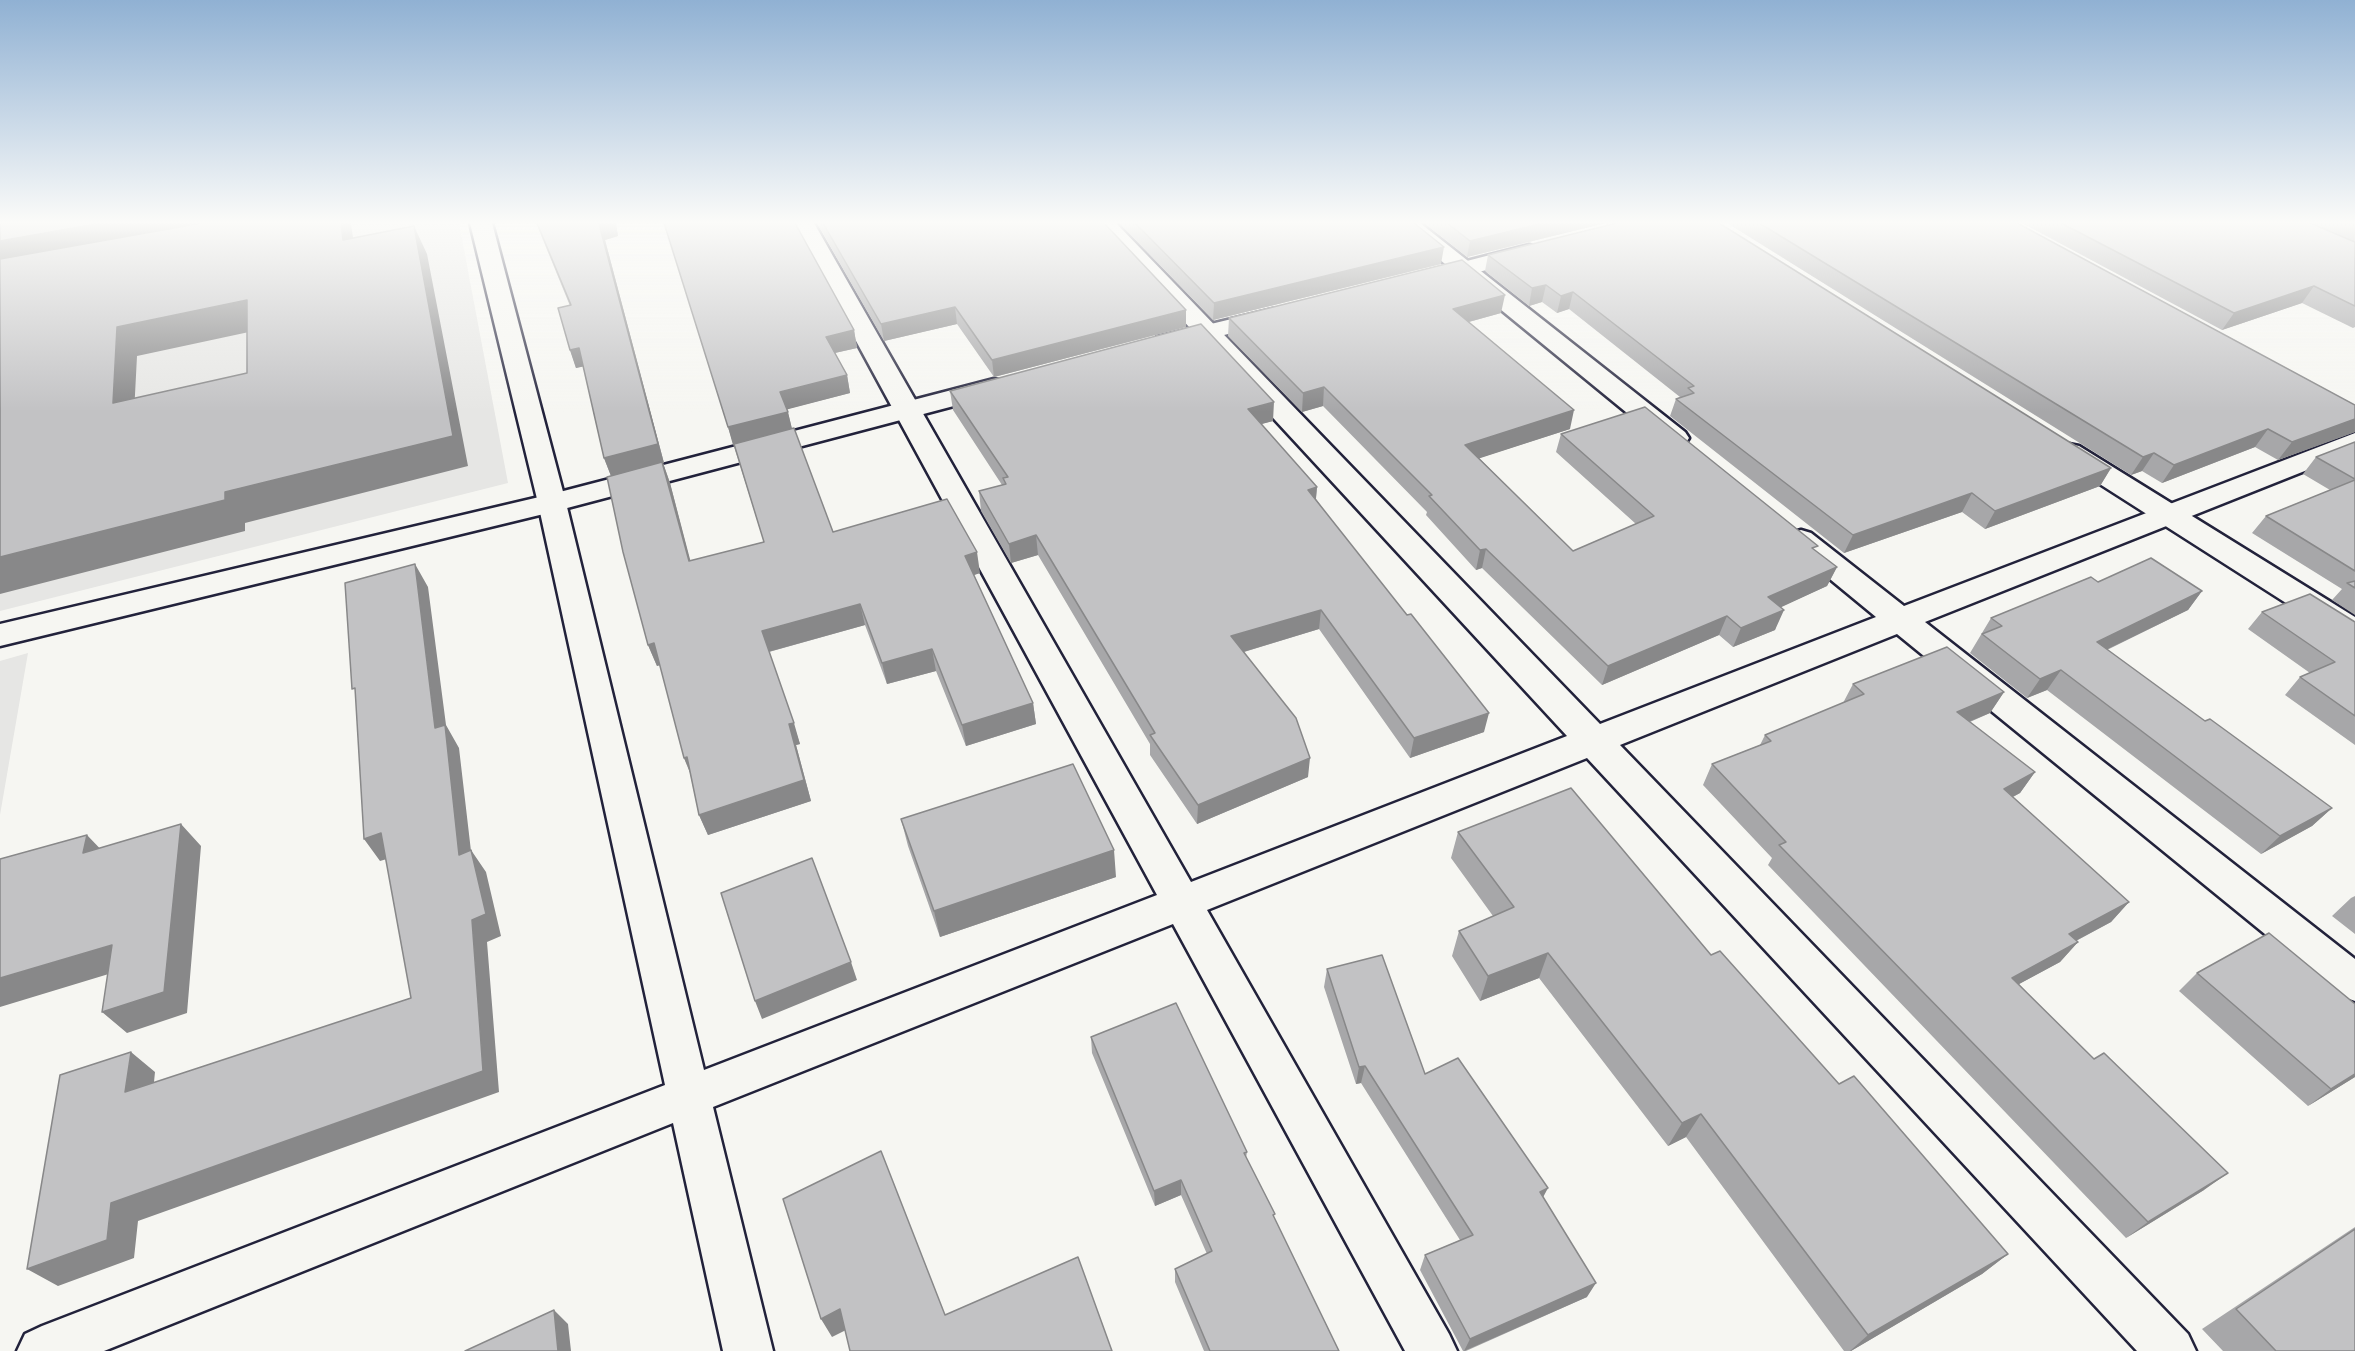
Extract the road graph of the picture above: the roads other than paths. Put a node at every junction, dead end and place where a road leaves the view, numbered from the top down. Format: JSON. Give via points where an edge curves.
{"nodes":[{"id":1,"x":497,"y":286,"type":"edge"},
{"id":2,"x":838,"y":286,"type":"edge"},
{"id":3,"x":1162,"y":286,"type":"edge"},
{"id":4,"x":1485,"y":286,"type":"edge"},
{"id":5,"x":1295,"y":310,"type":"edge"},
{"id":6,"x":1205,"y":332,"type":"junction"},
{"id":7,"x":1148,"y":347,"type":"edge"},
{"id":8,"x":1021,"y":380,"type":"edge"},
{"id":9,"x":907,"y":409,"type":"junction"},
{"id":10,"x":2048,"y":438,"type":"edge"},
{"id":11,"x":2355,"y":441,"type":"edge"},
{"id":12,"x":1696,"y":455,"type":"edge"},
{"id":13,"x":552,"y":503,"type":"junction"},
{"id":14,"x":2169,"y":514,"type":"junction"},
{"id":15,"x":1780,"y":523,"type":"edge"},
{"id":16,"x":1901,"y":620,"type":"junction"},
{"id":17,"x":2355,"y":632,"type":"edge"},
{"id":18,"x":0,"y":635,"type":"edge"},
{"id":19,"x":1595,"y":740,"type":"junction"},
{"id":20,"x":1182,"y":902,"type":"junction"},
{"id":21,"x":2355,"y":983,"type":"edge"},
{"id":22,"x":688,"y":1097,"type":"junction"},
{"id":23,"x":42,"y":1351,"type":"edge"},
{"id":24,"x":748,"y":1351,"type":"edge"},
{"id":25,"x":1432,"y":1351,"type":"edge"},
{"id":26,"x":2170,"y":1351,"type":"edge"}],
"edges":[{"from":1,"to":13,"type":"street"},
{"from":2,"to":9,"type":"street"},
{"from":3,"to":6,"type":"street"},
{"from":4,"to":12,"type":"street"},
{"from":5,"to":6,"type":"street"},
{"from":6,"to":7,"type":"street"},
{"from":6,"to":19,"type":"street"},
{"from":8,"to":9,"type":"street"},
{"from":9,"to":13,"type":"street"},
{"from":9,"to":20,"type":"street"},
{"from":10,"to":14,"type":"street"},
{"from":11,"to":14,"type":"street"},
{"from":13,"to":18,"type":"street"},
{"from":13,"to":22,"type":"street"},
{"from":14,"to":16,"type":"street"},
{"from":14,"to":17,"type":"street"},
{"from":15,"to":16,"type":"street"},
{"from":16,"to":19,"type":"street"},
{"from":16,"to":21,"type":"street"},
{"from":19,"to":20,"type":"street"},
{"from":19,"to":26,"type":"street"},
{"from":20,"to":22,"type":"street"},
{"from":20,"to":25,"type":"street"},
{"from":22,"to":23,"type":"street"},
{"from":22,"to":24,"type":"street"}]}
